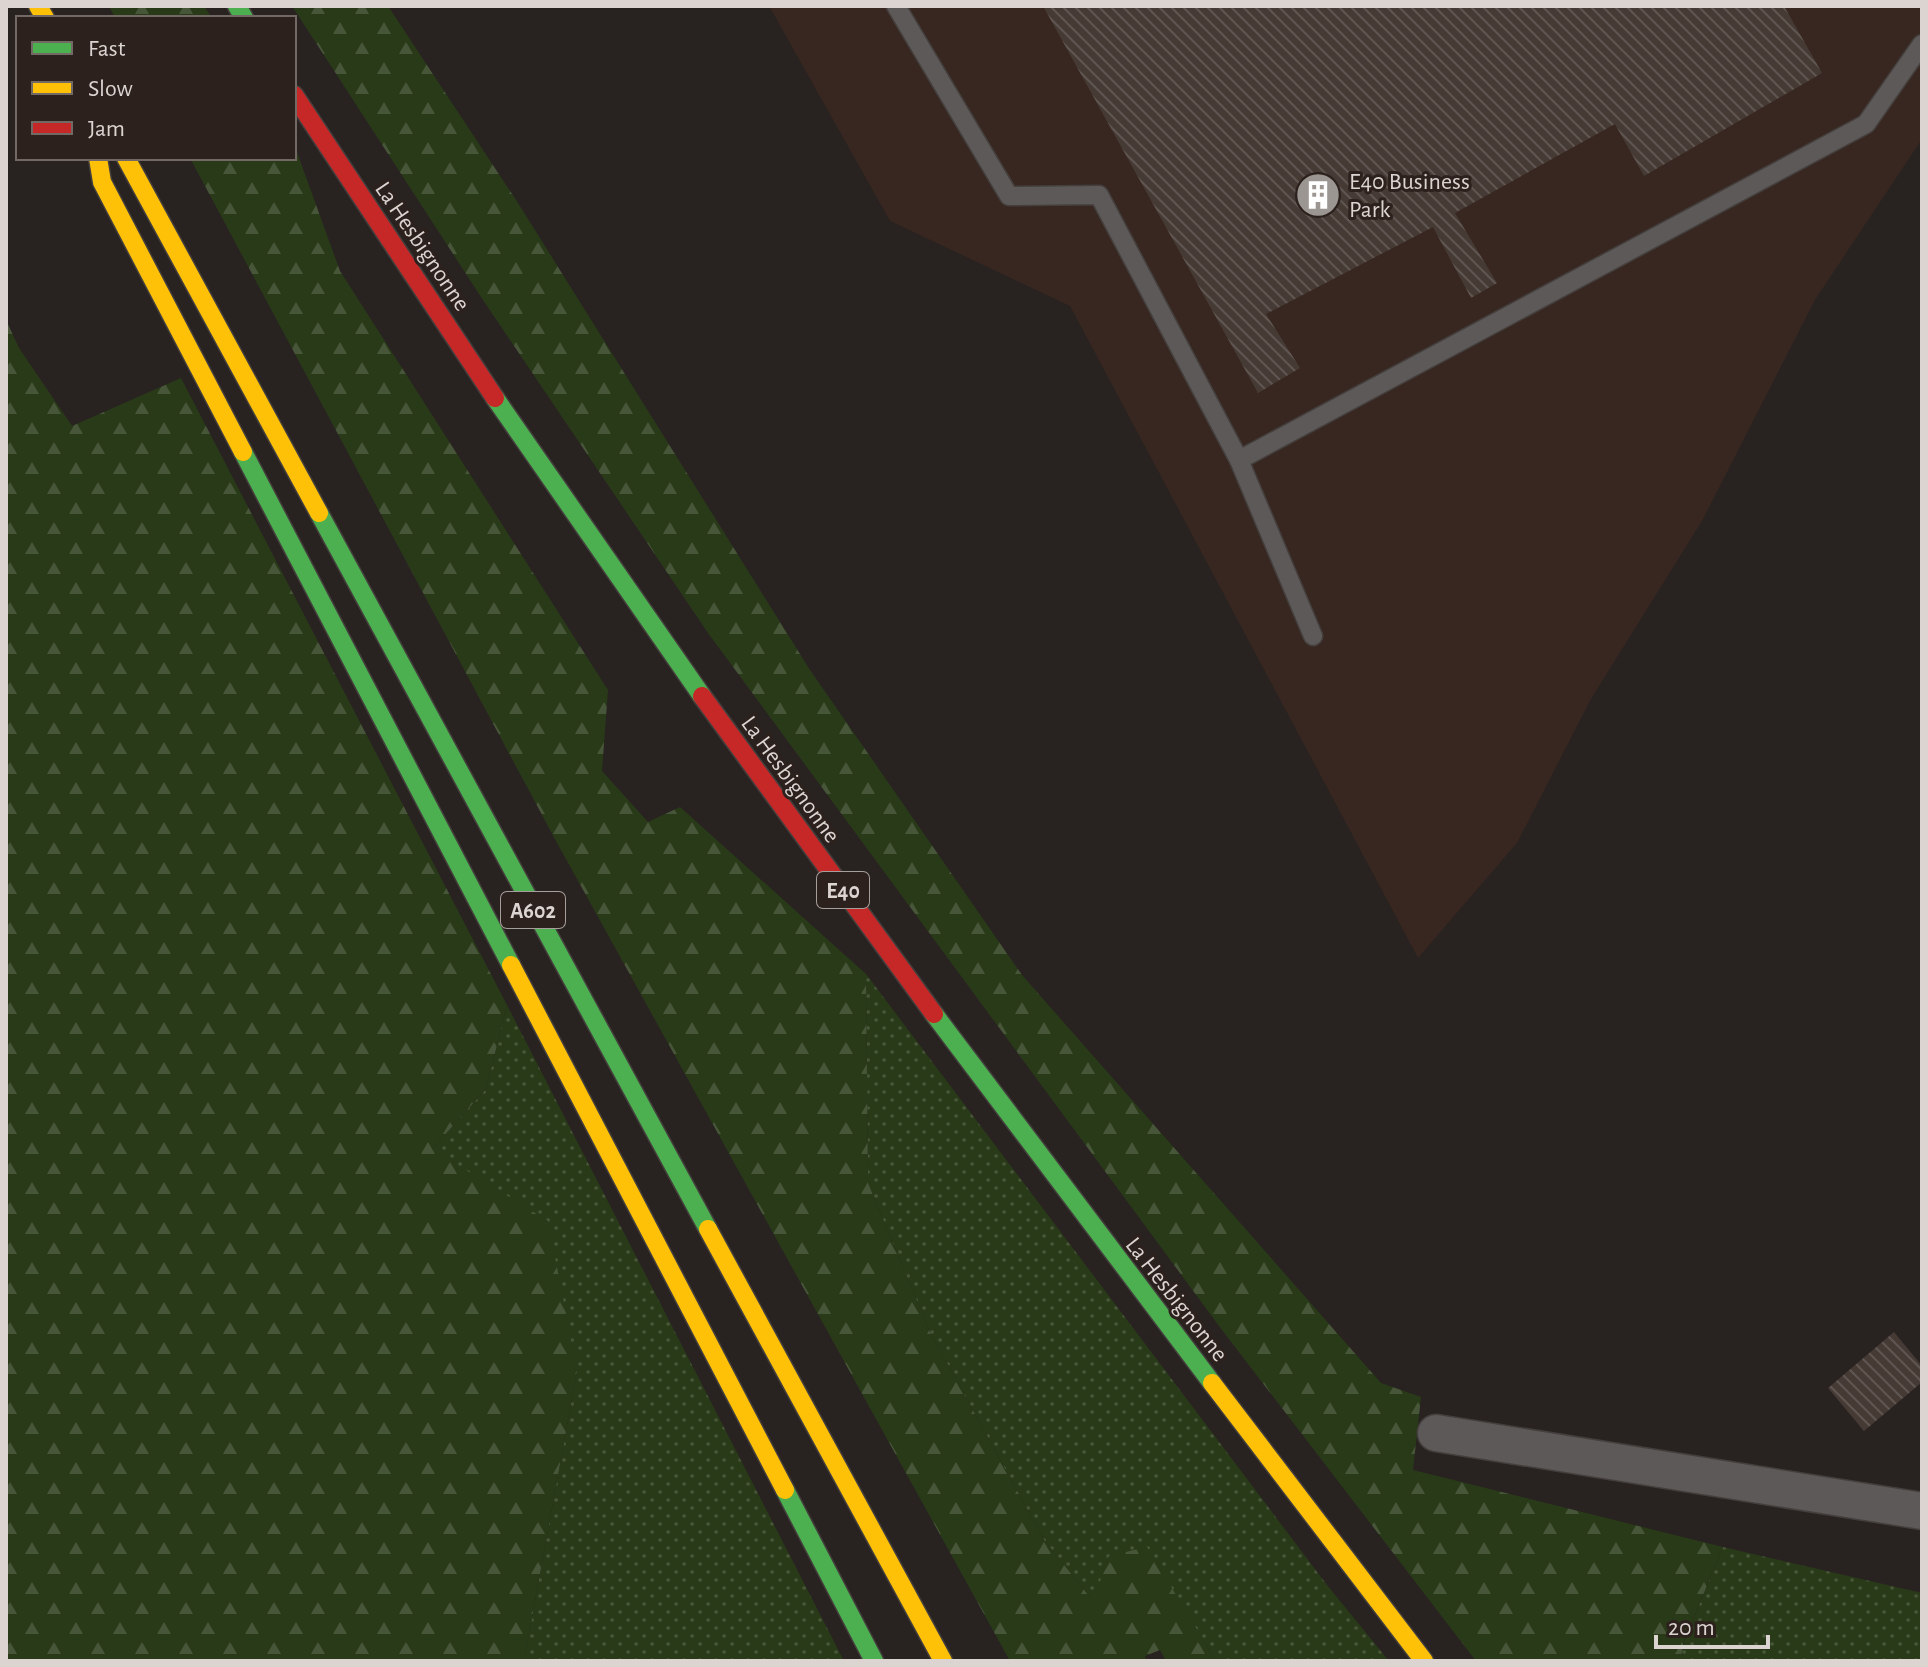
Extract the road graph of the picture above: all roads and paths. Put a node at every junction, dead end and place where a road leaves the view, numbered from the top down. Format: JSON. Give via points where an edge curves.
{"nodes":[{"id":1,"x":896,"y":6,"type":"edge"},
{"id":2,"x":1922,"y":44,"type":"edge"},
{"id":3,"x":296,"y":98,"type":"edge"},
{"id":4,"x":98,"y":160,"type":"edge"},
{"id":5,"x":127,"y":160,"type":"edge"},
{"id":6,"x":1239,"y":460,"type":"junction"},
{"id":7,"x":1313,"y":636,"type":"dead end"},
{"id":8,"x":1436,"y":1433,"type":"dead end"},
{"id":9,"x":1922,"y":1511,"type":"edge"},
{"id":10,"x":874,"y":1661,"type":"edge"},
{"id":11,"x":943,"y":1661,"type":"edge"},
{"id":12,"x":1424,"y":1661,"type":"edge"}],
"edges":[{"from":1,"to":6,"type":"lane","via":[[1009,196],[1099,195]]},
{"from":2,"to":6,"type":"lane","via":[[1866,124]]},
{"from":3,"to":12,"type":"highway","name":"La Hesbignonne","number":"E40","via":[[682,670],[1056,1182]]},
{"from":4,"to":10,"type":"highway","via":[[102,182]]},
{"from":5,"to":11,"type":"highway","number":"A602"},
{"from":6,"to":7,"type":"lane"},
{"from":8,"to":9,"type":"street"}]}
